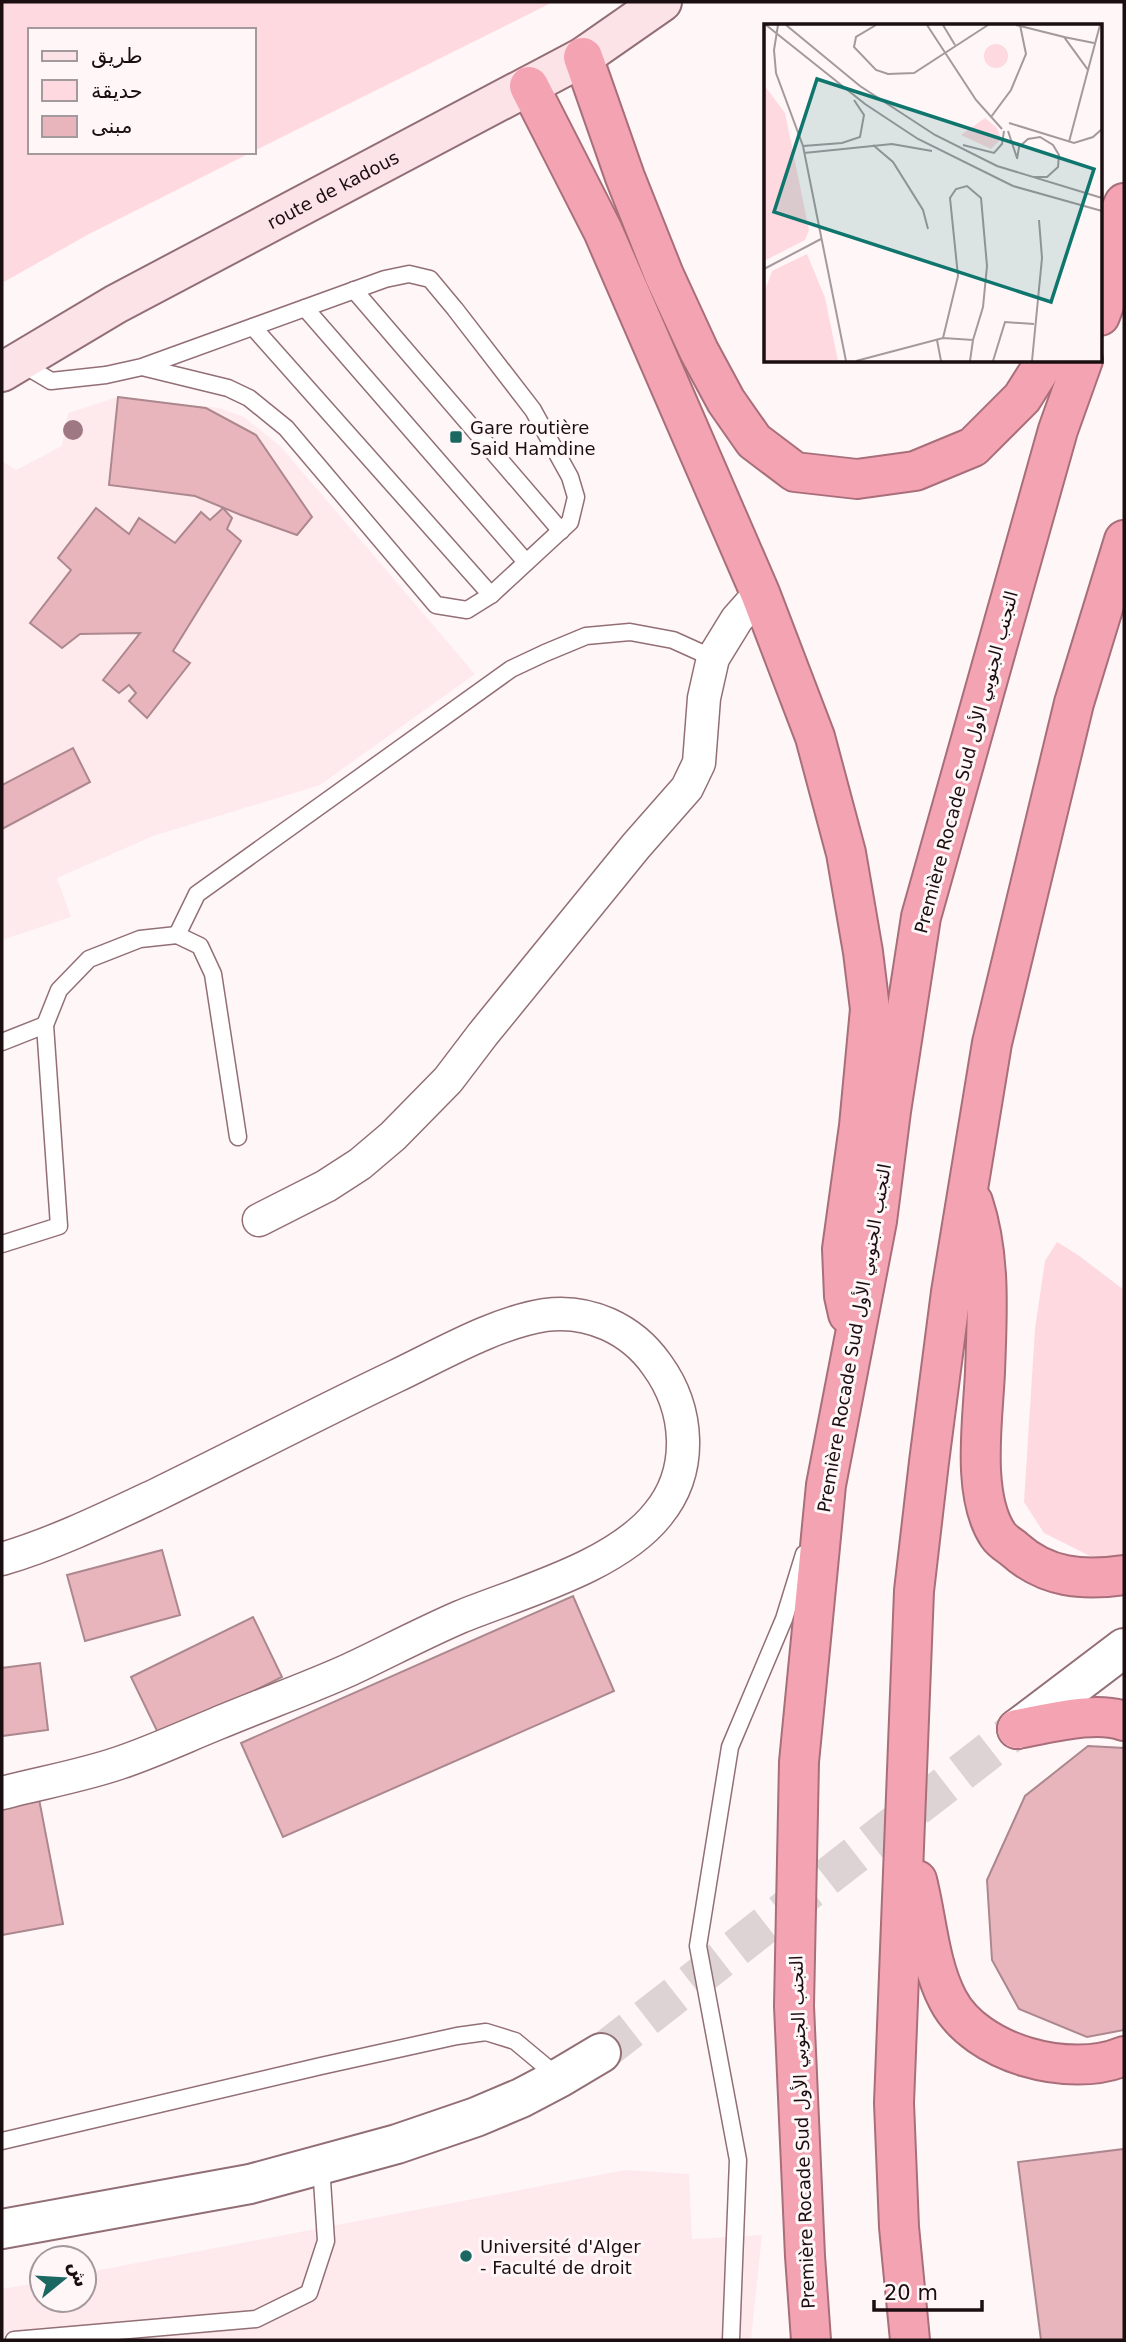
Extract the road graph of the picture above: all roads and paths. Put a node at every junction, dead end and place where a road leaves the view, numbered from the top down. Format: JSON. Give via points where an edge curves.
{"nodes":[{"id":1,"x":662,"y":2,"type":"edge"},
{"id":2,"x":583,"y":57,"type":"junction"},
{"id":3,"x":529,"y":86,"type":"junction"},
{"id":4,"x":1124,"y":204,"type":"edge"},
{"id":5,"x":1124,"y":251,"type":"edge"},
{"id":6,"x":1102,"y":252,"type":"edge"},
{"id":7,"x":354,"y":290,"type":"junction"},
{"id":8,"x":305,"y":308,"type":"junction"},
{"id":9,"x":1102,"y":311,"type":"edge"},
{"id":10,"x":253,"y":327,"type":"junction"},
{"id":11,"x":1045,"y":362,"type":"edge"},
{"id":12,"x":1082,"y":362,"type":"edge"},
{"id":13,"x":11,"y":367,"type":"edge"},
{"id":14,"x":142,"y":367,"type":"junction"},
{"id":15,"x":561,"y":531,"type":"junction"},
{"id":16,"x":1124,"y":540,"type":"edge"},
{"id":17,"x":526,"y":562,"type":"junction"},
{"id":18,"x":760,"y":593,"type":"junction"},
{"id":19,"x":491,"y":595,"type":"junction"},
{"id":20,"x":713,"y":659,"type":"junction"},
{"id":21,"x":177,"y":935,"type":"junction"},
{"id":22,"x":45,"y":1025,"type":"junction"},
{"id":23,"x":2,"y":1042,"type":"edge"},
{"id":24,"x":238,"y":1137,"type":"dead end"},
{"id":25,"x":969,"y":1187,"type":"junction"},
{"id":26,"x":259,"y":1220,"type":"dead end"},
{"id":27,"x":2,"y":1244,"type":"edge"},
{"id":28,"x":853,"y":1342,"type":"junction"},
{"id":29,"x":826,"y":1485,"type":"junction"},
{"id":30,"x":2,"y":1559,"type":"edge"},
{"id":31,"x":1124,"y":1575,"type":"edge"},
{"id":32,"x":1124,"y":1648,"type":"edge"},
{"id":33,"x":1124,"y":1721,"type":"edge"},
{"id":34,"x":1017,"y":1729,"type":"joint"},
{"id":35,"x":2,"y":1793,"type":"edge"},
{"id":36,"x":905,"y":1834,"type":"junction"},
{"id":37,"x":601,"y":2053,"type":"tunnel mouth"},
{"id":38,"x":1124,"y":2056,"type":"edge"},
{"id":39,"x":559,"y":2078,"type":"junction"},
{"id":40,"x":2,"y":2141,"type":"edge"},
{"id":41,"x":321,"y":2165,"type":"junction"},
{"id":42,"x":2,"y":2229,"type":"edge"},
{"id":43,"x":104,"y":2336,"type":"edge"},
{"id":44,"x":19,"y":2340,"type":"edge"},
{"id":45,"x":731,"y":2340,"type":"edge"},
{"id":46,"x":811,"y":2340,"type":"edge"},
{"id":47,"x":910,"y":2340,"type":"edge"}],
"edges":[{"from":1,"to":2,"type":"main road","name":"route de kadous"},
{"from":2,"to":3,"type":"main road","name":"route de kadous"},
{"from":2,"to":11,"type":"highway","via":[[625,177],[699,351],[754,442],[795,472],[857,479],[915,471],[972,447],[1022,398]]},
{"from":3,"to":13,"type":"main road","name":"route de kadous","via":[[116,304]]},
{"from":3,"to":18,"type":"highway","via":[[603,232]]},
{"from":4,"to":6,"type":"highway"},
{"from":5,"to":9,"type":"highway"},
{"from":7,"to":8,"type":"lane"},
{"from":7,"to":15,"type":"lane"},
{"from":7,"to":15,"type":"lane","via":[[409,274],[430,279],[533,410],[570,477],[576,497],[570,522]]},
{"from":8,"to":10,"type":"lane"},
{"from":8,"to":17,"type":"lane"},
{"from":10,"to":14,"type":"lane"},
{"from":10,"to":19,"type":"lane"},
{"from":12,"to":28,"type":"highway","name":"Première Rocade Sud التجنب الجنوبي الأول","via":[[1054,443],[921,917],[877,1221]]},
{"from":13,"to":14,"type":"lane","via":[[51,381]]},
{"from":14,"to":19,"type":"lane","via":[[228,388],[249,398],[286,428],[436,605],[467,610]]},
{"from":15,"to":17,"type":"lane"},
{"from":16,"to":25,"type":"highway","via":[[1074,703],[1011,958]]},
{"from":17,"to":19,"type":"lane"},
{"from":18,"to":20,"type":"street","via":[[737,619]]},
{"from":18,"to":28,"type":"highway","via":[[816,737],[846,853],[863,952],[870,1009],[842,1249],[844,1296]]},
{"from":20,"to":21,"type":"lane","via":[[673,640],[630,632],[586,636],[511,670],[197,894]]},
{"from":20,"to":26,"type":"street","via":[[704,698],[699,763],[687,788],[448,1080],[402,1127],[326,1186]]},
{"from":21,"to":22,"type":"lane","via":[[140,939],[89,959],[59,989]]},
{"from":21,"to":24,"type":"lane","via":[[201,946],[213,974]]},
{"from":22,"to":23,"type":"lane"},
{"from":22,"to":27,"type":"lane","via":[[59,1227]]},
{"from":25,"to":31,"type":"highway","via":[[986,1259],[982,1481],[998,1536],[1027,1561],[1061,1575],[1094,1579]]},
{"from":25,"to":36,"type":"highway","via":[[914,1591]]},
{"from":28,"to":29,"type":"highway","name":"Première Rocade Sud التجنب الجنوبي الأول"},
{"from":29,"to":45,"type":"lane","via":[[784,1619],[730,1747],[698,1946],[738,2160]]},
{"from":29,"to":46,"type":"highway","name":"Première Rocade Sud التجنب الجنوبي الأول","via":[[799,1762],[794,2006]]},
{"from":30,"to":35,"type":"street","via":[[54,1542],[514,1322],[549,1315],[605,1321],[651,1356],[670,1383],[680,1410],[684,1438],[679,1475],[670,1497],[657,1516],[622,1547],[348,1670],[118,1764]]},
{"from":32,"to":34,"type":"street"},
{"from":33,"to":34,"type":"highway","via":[[1077,1719]]},
{"from":36,"to":38,"type":"highway","via":[[937,1972],[948,2001],[974,2031],[1009,2052],[1052,2063],[1088,2064]]},
{"from":36,"to":47,"type":"highway","via":[[894,2103]]},
{"from":37,"to":39,"type":"street"},
{"from":39,"to":40,"type":"lane","via":[[515,2041],[486,2032]]},
{"from":39,"to":41,"type":"street","via":[[475,2117]]},
{"from":41,"to":42,"type":"street","via":[[212,2191]]},
{"from":41,"to":43,"type":"lane","via":[[326,2241],[309,2293],[256,2319]]},
{"from":43,"to":44,"type":"lane"}]}
